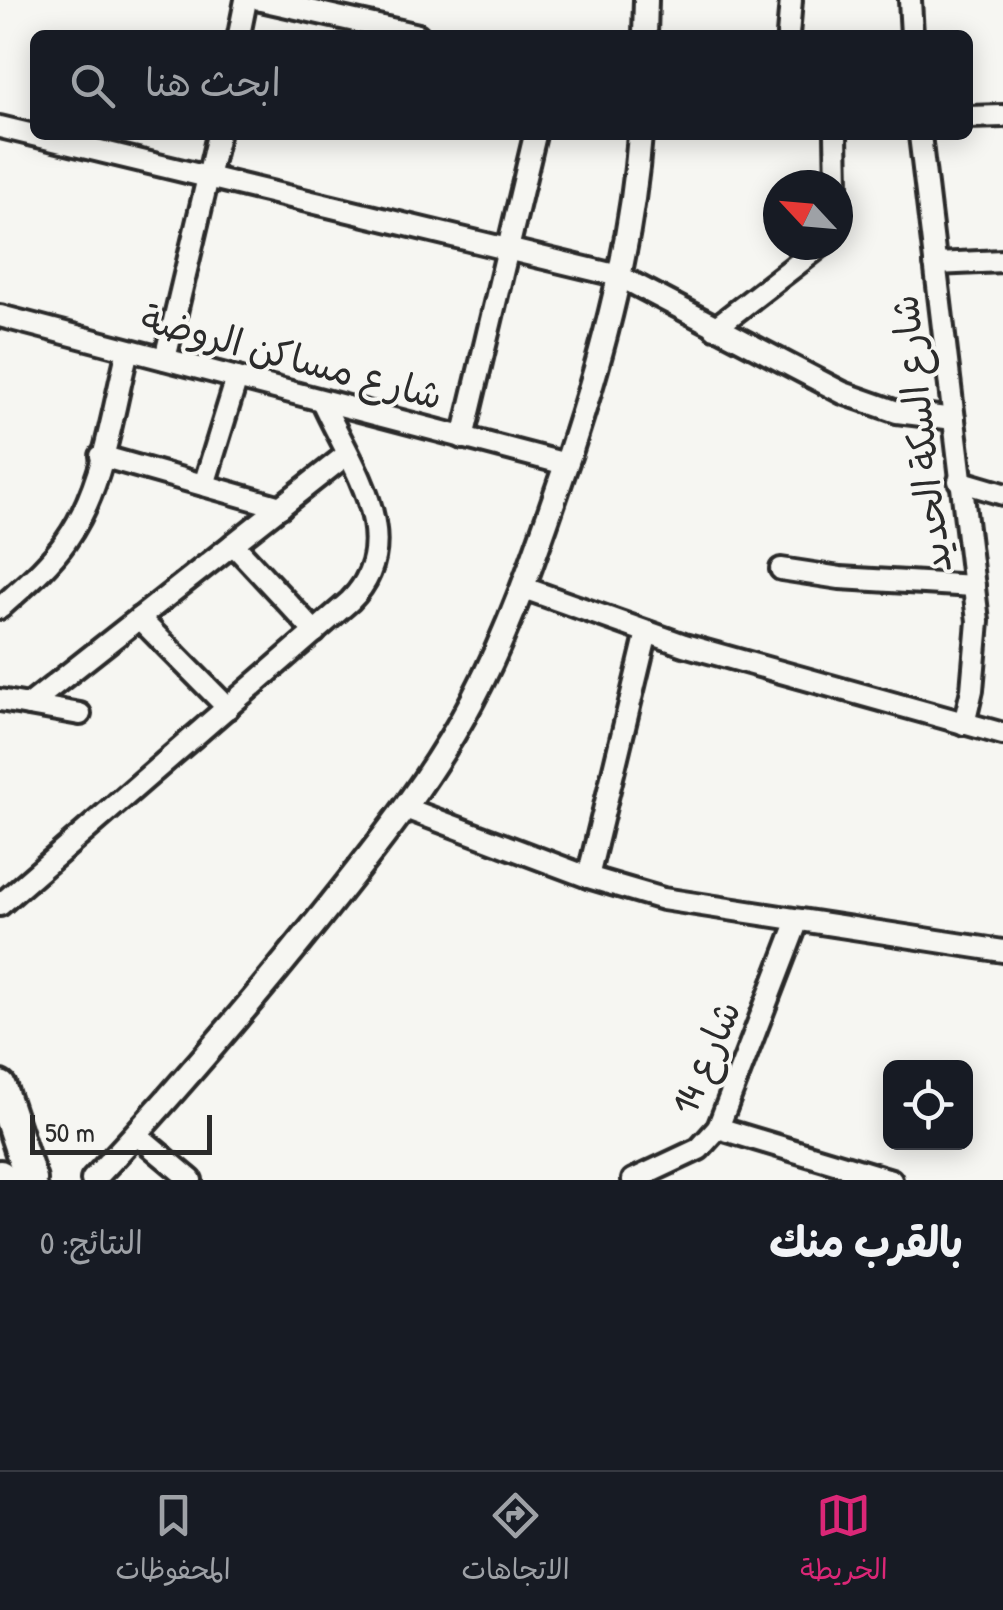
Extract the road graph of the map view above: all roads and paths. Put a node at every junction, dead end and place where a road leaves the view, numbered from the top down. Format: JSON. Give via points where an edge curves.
{"nodes":[{"id":1,"x":246,"y":0,"type":"edge"},
{"id":2,"x":261,"y":0,"type":"edge"},
{"id":3,"x":646,"y":0,"type":"edge"},
{"id":4,"x":791,"y":0,"type":"edge"},
{"id":5,"x":910,"y":0,"type":"edge"},
{"id":6,"x":240,"y":30,"type":"edge"},
{"id":7,"x":396,"y":30,"type":"edge"},
{"id":8,"x":645,"y":30,"type":"edge"},
{"id":9,"x":788,"y":30,"type":"edge"},
{"id":10,"x":912,"y":30,"type":"edge"},
{"id":11,"x":1003,"y":116,"type":"edge"},
{"id":12,"x":973,"y":117,"type":"edge"},
{"id":13,"x":0,"y":127,"type":"edge"},
{"id":14,"x":30,"y":134,"type":"edge"},
{"id":15,"x":55,"y":140,"type":"edge"},
{"id":16,"x":217,"y":140,"type":"edge"},
{"id":17,"x":534,"y":140,"type":"edge"},
{"id":18,"x":639,"y":140,"type":"edge"},
{"id":19,"x":836,"y":140,"type":"edge"},
{"id":20,"x":921,"y":140,"type":"edge"},
{"id":21,"x":836,"y":170,"type":"edge"},
{"id":22,"x":209,"y":176,"type":"junction"},
{"id":23,"x":508,"y":252,"type":"junction"},
{"id":24,"x":803,"y":260,"type":"edge"},
{"id":25,"x":1003,"y":261,"type":"edge"},
{"id":26,"x":935,"y":264,"type":"junction"},
{"id":27,"x":619,"y":276,"type":"junction"},
{"id":28,"x":0,"y":316,"type":"edge"},
{"id":29,"x":715,"y":328,"type":"junction"},
{"id":30,"x":128,"y":350,"type":"junction"},
{"id":31,"x":165,"y":359,"type":"junction"},
{"id":32,"x":237,"y":378,"type":"junction"},
{"id":33,"x":322,"y":400,"type":"junction"},
{"id":34,"x":954,"y":420,"type":"junction"},
{"id":35,"x":464,"y":438,"type":"junction"},
{"id":36,"x":101,"y":456,"type":"junction"},
{"id":37,"x":346,"y":456,"type":"junction"},
{"id":38,"x":566,"y":464,"type":"junction"},
{"id":39,"x":960,"y":481,"type":"junction"},
{"id":40,"x":204,"y":485,"type":"junction"},
{"id":41,"x":1003,"y":494,"type":"edge"},
{"id":42,"x":281,"y":506,"type":"junction"},
{"id":43,"x":233,"y":544,"type":"junction"},
{"id":44,"x":780,"y":568,"type":"dead end"},
{"id":45,"x":974,"y":586,"type":"junction"},
{"id":46,"x":524,"y":588,"type":"junction"},
{"id":47,"x":0,"y":608,"type":"edge"},
{"id":48,"x":138,"y":618,"type":"junction"},
{"id":49,"x":315,"y":632,"type":"junction"},
{"id":50,"x":647,"y":632,"type":"junction"},
{"id":51,"x":0,"y":700,"type":"edge"},
{"id":52,"x":28,"y":706,"type":"junction"},
{"id":53,"x":228,"y":708,"type":"junction"},
{"id":54,"x":80,"y":714,"type":"dead end"},
{"id":55,"x":964,"y":724,"type":"junction"},
{"id":56,"x":1003,"y":734,"type":"edge"},
{"id":57,"x":406,"y":808,"type":"junction"},
{"id":58,"x":588,"y":877,"type":"junction"},
{"id":59,"x":0,"y":905,"type":"edge"},
{"id":60,"x":798,"y":920,"type":"junction"},
{"id":61,"x":1003,"y":951,"type":"edge"},
{"id":62,"x":0,"y":1087,"type":"edge"},
{"id":63,"x":718,"y":1128,"type":"junction"},
{"id":64,"x":136,"y":1134,"type":"junction"},
{"id":65,"x":30,"y":1180,"type":"edge"},
{"id":66,"x":93,"y":1180,"type":"edge"},
{"id":67,"x":191,"y":1180,"type":"edge"},
{"id":68,"x":633,"y":1180,"type":"edge"},
{"id":69,"x":891,"y":1180,"type":"edge"}],
"edges":[{"from":1,"to":6,"type":"street"},
{"from":2,"to":7,"type":"street"},
{"from":3,"to":8,"type":"street"},
{"from":4,"to":9,"type":"street"},
{"from":5,"to":10,"type":"street"},
{"from":11,"to":12,"type":"street"},
{"from":13,"to":14,"type":"street"},
{"from":15,"to":22,"type":"street"},
{"from":16,"to":22,"type":"street"},
{"from":17,"to":23,"type":"street"},
{"from":18,"to":27,"type":"street"},
{"from":19,"to":21,"type":"street"},
{"from":20,"to":26,"type":"street","name":"شارع السكة الحديد"},
{"from":22,"to":23,"type":"street"},
{"from":22,"to":31,"type":"street"},
{"from":23,"to":27,"type":"street"},
{"from":23,"to":35,"type":"street"},
{"from":24,"to":29,"type":"street"},
{"from":25,"to":26,"type":"street"},
{"from":26,"to":34,"type":"street","name":"شارع السكة الحديد"},
{"from":27,"to":29,"type":"street"},
{"from":27,"to":38,"type":"street"},
{"from":28,"to":30,"type":"street","name":"شارع مساكن الروضة"},
{"from":29,"to":34,"type":"street","via":[[868,404]]},
{"from":30,"to":31,"type":"street","name":"شارع مساكن الروضة"},
{"from":30,"to":36,"type":"street"},
{"from":31,"to":32,"type":"street","name":"شارع مساكن الروضة"},
{"from":32,"to":33,"type":"street","name":"شارع مساكن الروضة"},
{"from":32,"to":40,"type":"street"},
{"from":33,"to":35,"type":"street","name":"شارع مساكن الروضة"},
{"from":33,"to":37,"type":"street"},
{"from":34,"to":39,"type":"street","name":"شارع السكة الحديد"},
{"from":35,"to":38,"type":"street","name":"شارع مساكن الروضة"},
{"from":36,"to":40,"type":"street"},
{"from":36,"to":47,"type":"street","via":[[66,541]]},
{"from":37,"to":42,"type":"street"},
{"from":37,"to":49,"type":"street","via":[[379,529],[376,561],[362,590]]},
{"from":38,"to":46,"type":"street"},
{"from":39,"to":41,"type":"street"},
{"from":39,"to":45,"type":"street","name":"شارع السكة الحديد"},
{"from":40,"to":42,"type":"street"},
{"from":42,"to":43,"type":"street"},
{"from":43,"to":48,"type":"street"},
{"from":43,"to":49,"type":"street"},
{"from":44,"to":45,"type":"street"},
{"from":45,"to":55,"type":"street","name":"شارع السكة الحديد","via":[[977,656]]},
{"from":46,"to":50,"type":"street"},
{"from":46,"to":57,"type":"street","via":[[472,702]]},
{"from":48,"to":52,"type":"street"},
{"from":48,"to":53,"type":"street"},
{"from":49,"to":53,"type":"street"},
{"from":50,"to":55,"type":"street"},
{"from":50,"to":58,"type":"street"},
{"from":51,"to":52,"type":"street"},
{"from":52,"to":54,"type":"street"},
{"from":53,"to":59,"type":"street"},
{"from":55,"to":56,"type":"street"},
{"from":57,"to":58,"type":"street"},
{"from":57,"to":64,"type":"street"},
{"from":58,"to":60,"type":"street","via":[[663,899]]},
{"from":60,"to":61,"type":"street"},
{"from":60,"to":63,"type":"street","name":"شارع 14"},
{"from":62,"to":65,"type":"main road"},
{"from":63,"to":68,"type":"street","name":"شارع 14","via":[[700,1149]]},
{"from":63,"to":69,"type":"street"},
{"from":64,"to":66,"type":"street"},
{"from":64,"to":67,"type":"street"}]}
